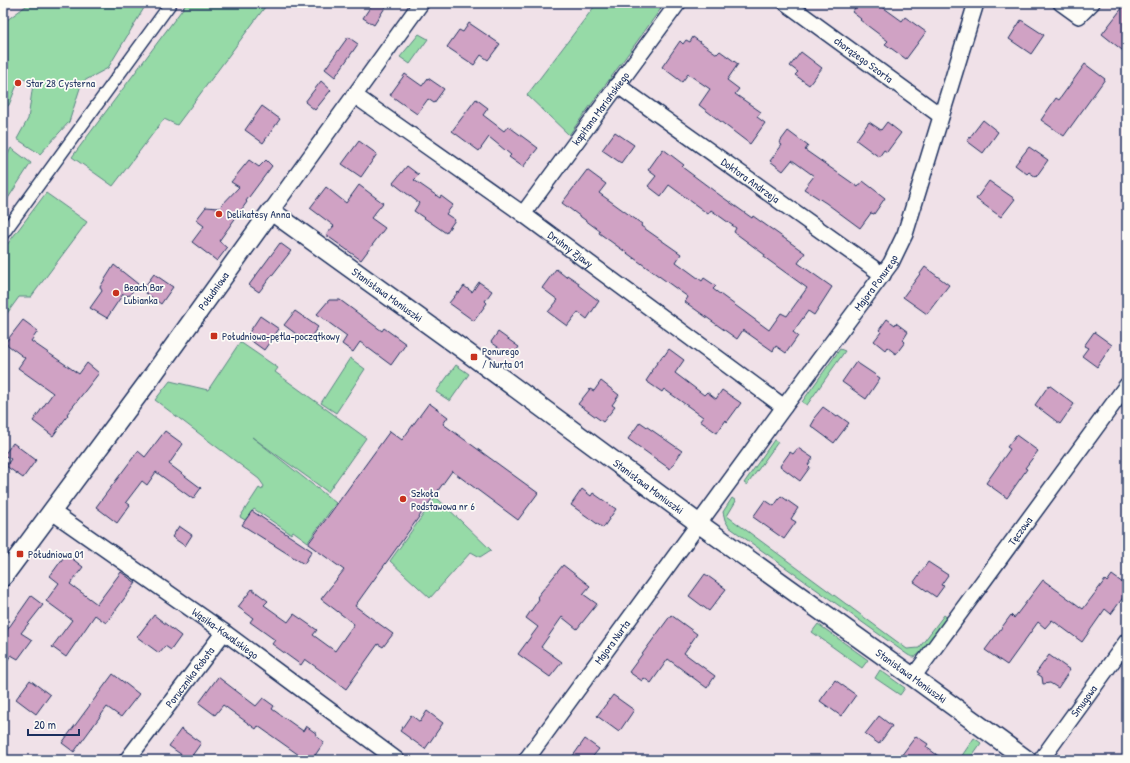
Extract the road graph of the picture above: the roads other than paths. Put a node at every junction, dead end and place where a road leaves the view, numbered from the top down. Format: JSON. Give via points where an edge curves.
{"nodes":[{"id":1,"x":171,"y":3,"type":"edge"},
{"id":2,"x":421,"y":3,"type":"edge"},
{"id":3,"x":678,"y":3,"type":"edge"},
{"id":4,"x":786,"y":3,"type":"edge"},
{"id":5,"x":976,"y":3,"type":"edge"},
{"id":6,"x":1061,"y":3,"type":"edge"},
{"id":7,"x":1092,"y":3,"type":"edge"},
{"id":8,"x":617,"y":85,"type":"junction"},
{"id":9,"x":354,"y":95,"type":"junction"},
{"id":10,"x":941,"y":116,"type":"junction"},
{"id":11,"x":271,"y":211,"type":"junction"},
{"id":12,"x":523,"y":214,"type":"junction"},
{"id":13,"x":3,"y":234,"type":"edge"},
{"id":14,"x":882,"y":275,"type":"junction"},
{"id":15,"x":1127,"y":385,"type":"edge"},
{"id":16,"x":784,"y":406,"type":"junction"},
{"id":17,"x":51,"y":511,"type":"junction"},
{"id":18,"x":698,"y":523,"type":"junction"},
{"id":19,"x":3,"y":577,"type":"edge"},
{"id":20,"x":224,"y":632,"type":"junction"},
{"id":21,"x":1127,"y":641,"type":"edge"},
{"id":22,"x":913,"y":677,"type":"junction"},
{"id":23,"x":127,"y":760,"type":"edge"},
{"id":24,"x":397,"y":760,"type":"edge"},
{"id":25,"x":526,"y":760,"type":"edge"},
{"id":26,"x":1027,"y":760,"type":"edge"},
{"id":27,"x":1041,"y":760,"type":"edge"}],
"edges":[{"from":1,"to":13,"type":"street"},
{"from":2,"to":9,"type":"street","name":"Południowa"},
{"from":3,"to":8,"type":"street","name":"kapitana Mariańskiego"},
{"from":4,"to":10,"type":"street","name":"chorążego Szorta"},
{"from":5,"to":10,"type":"street","name":"Majora Ponurego"},
{"from":6,"to":7,"type":"street","via":[[1079,16]]},
{"from":8,"to":12,"type":"street","name":"kapitana Mariańskiego"},
{"from":8,"to":14,"type":"street","name":"Doktora Andrzeja"},
{"from":9,"to":11,"type":"street","name":"Południowa"},
{"from":9,"to":12,"type":"street","name":"Druhny Zjawy"},
{"from":10,"to":14,"type":"street","name":"Majora Ponurego","via":[[905,234],[892,263]]},
{"from":11,"to":17,"type":"street","name":"Południowa"},
{"from":11,"to":18,"type":"street","name":"Stanisława Moniuszki"},
{"from":12,"to":16,"type":"street","name":"Druhny Zjawy"},
{"from":14,"to":16,"type":"street","name":"Majora Ponurego"},
{"from":15,"to":22,"type":"street","name":"Tęczowa"},
{"from":16,"to":18,"type":"street","name":"Majora Ponurego"},
{"from":17,"to":19,"type":"street","name":"Południowa"},
{"from":17,"to":20,"type":"street","name":"Wąsika-Kowalskiego"},
{"from":18,"to":22,"type":"street","name":"Stanisława Moniuszki"},
{"from":18,"to":25,"type":"street","name":"Majora Nurta"},
{"from":20,"to":23,"type":"street","name":"Porucznika Robota"},
{"from":20,"to":24,"type":"street","name":"Wąsika-Kowalskiego"},
{"from":21,"to":27,"type":"street","name":"Smugowa"},
{"from":22,"to":26,"type":"street","name":"Stanisława Moniuszki"}]}
